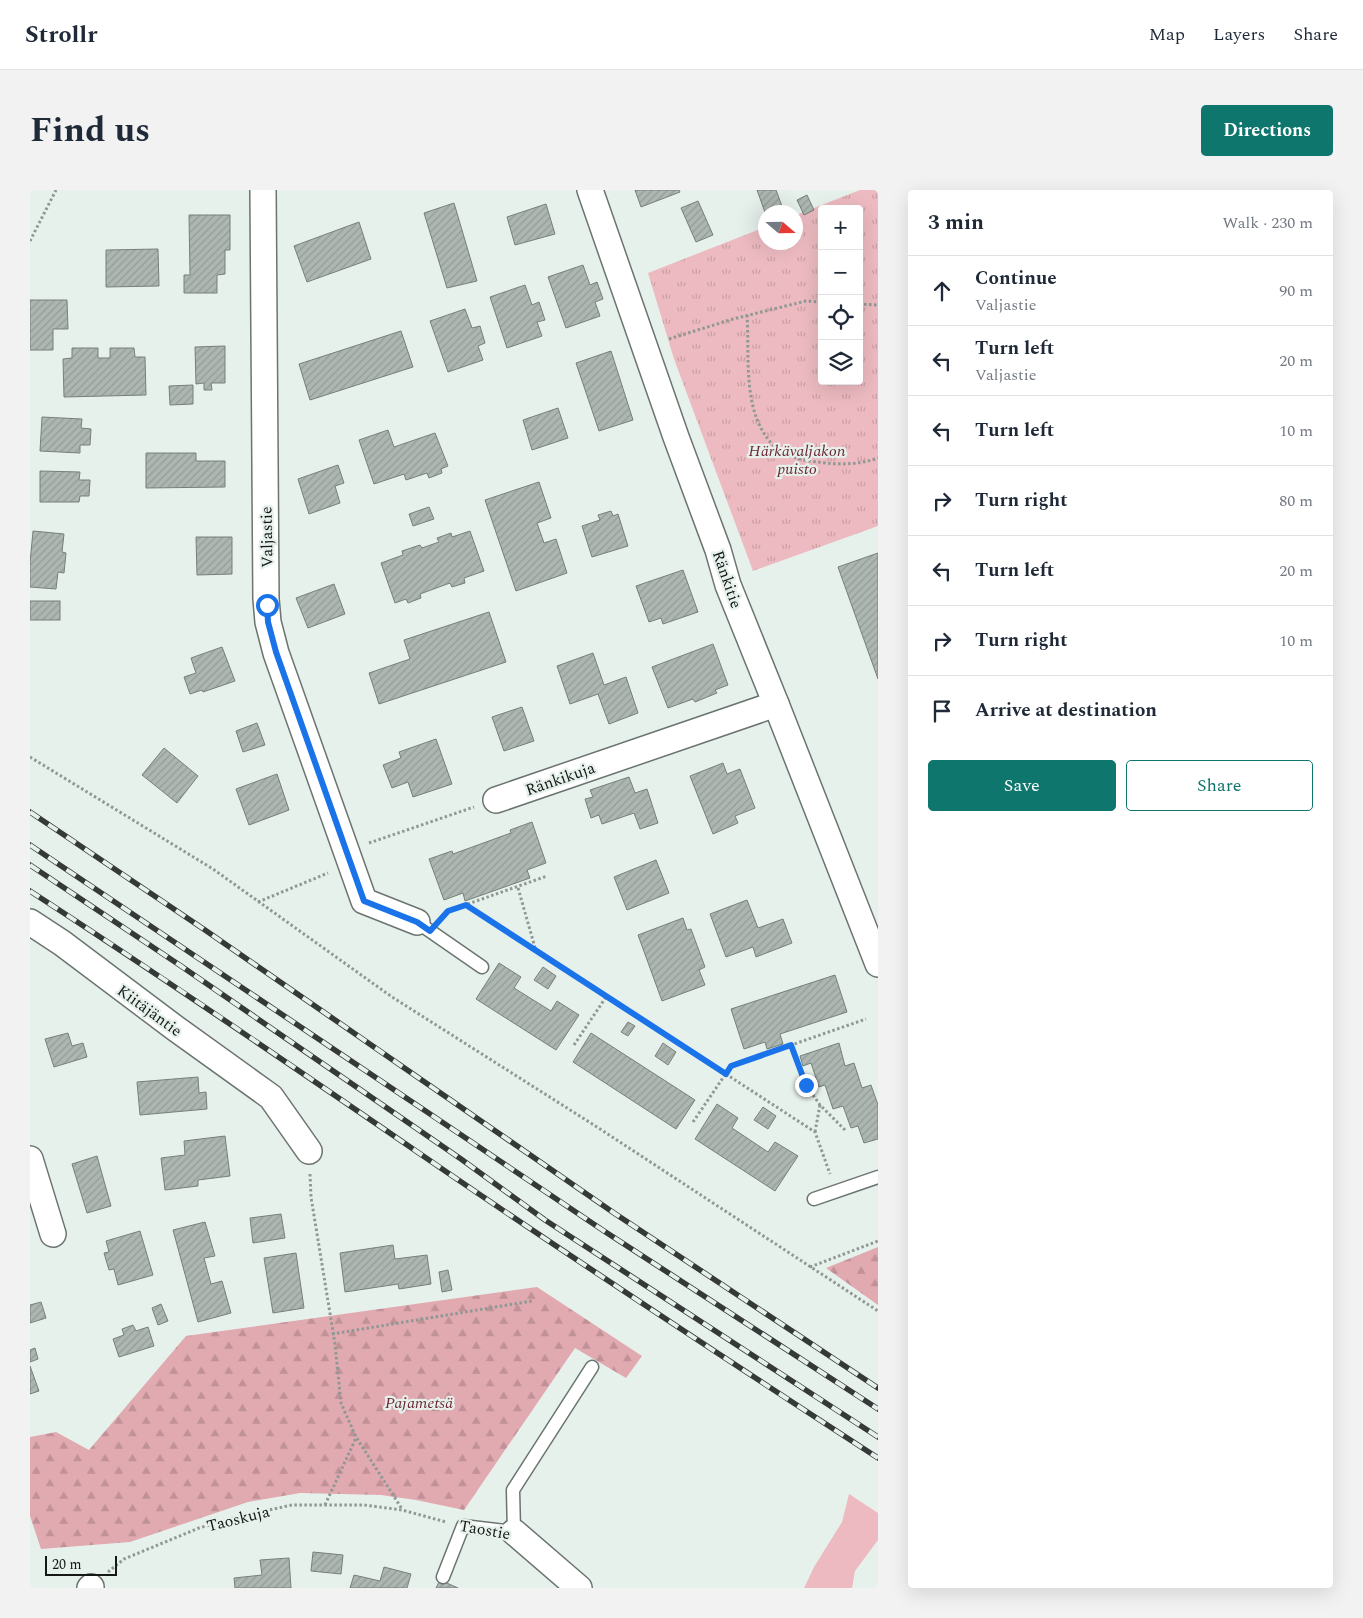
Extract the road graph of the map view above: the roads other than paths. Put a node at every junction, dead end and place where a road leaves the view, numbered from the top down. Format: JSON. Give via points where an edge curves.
{"nodes":[{"id":1,"x":263,"y":190,"type":"edge"},
{"id":2,"x":590,"y":190,"type":"edge"},
{"id":3,"x":776,"y":704,"type":"junction"},
{"id":4,"x":496,"y":800,"type":"road end"},
{"id":5,"x":30,"y":922,"type":"edge"},
{"id":6,"x":423,"y":927,"type":"joint"},
{"id":7,"x":878,"y":964,"type":"edge"},
{"id":8,"x":482,"y":967,"type":"dead end"},
{"id":9,"x":309,"y":1151,"type":"dead end"},
{"id":10,"x":30,"y":1158,"type":"edge"},
{"id":11,"x":878,"y":1177,"type":"edge"},
{"id":12,"x":814,"y":1198,"type":"dead end"},
{"id":13,"x":53,"y":1234,"type":"dead end"},
{"id":14,"x":592,"y":1367,"type":"dead end"},
{"id":15,"x":514,"y":1532,"type":"junction"},
{"id":16,"x":443,"y":1577,"type":"dead end"},
{"id":17,"x":579,"y":1588,"type":"edge"}],
"edges":[{"from":1,"to":6,"type":"street","name":"Valjastie","via":[[268,622],[364,901]]},
{"from":2,"to":3,"type":"street","name":"Ränkitie","via":[[728,585]]},
{"from":3,"to":4,"type":"street","name":"Ränkikuja"},
{"from":3,"to":7,"type":"street","name":"Ränkitie","via":[[866,921]]},
{"from":5,"to":9,"type":"street","name":"Kiitäjäntie","via":[[271,1096]]},
{"from":6,"to":8,"type":"lane"},
{"from":10,"to":13,"type":"street"},
{"from":11,"to":12,"type":"lane"},
{"from":14,"to":15,"type":"lane","via":[[513,1490]]},
{"from":15,"to":16,"type":"lane","name":"Taostie","via":[[462,1526]]},
{"from":15,"to":17,"type":"street","name":"Taostie"}]}
